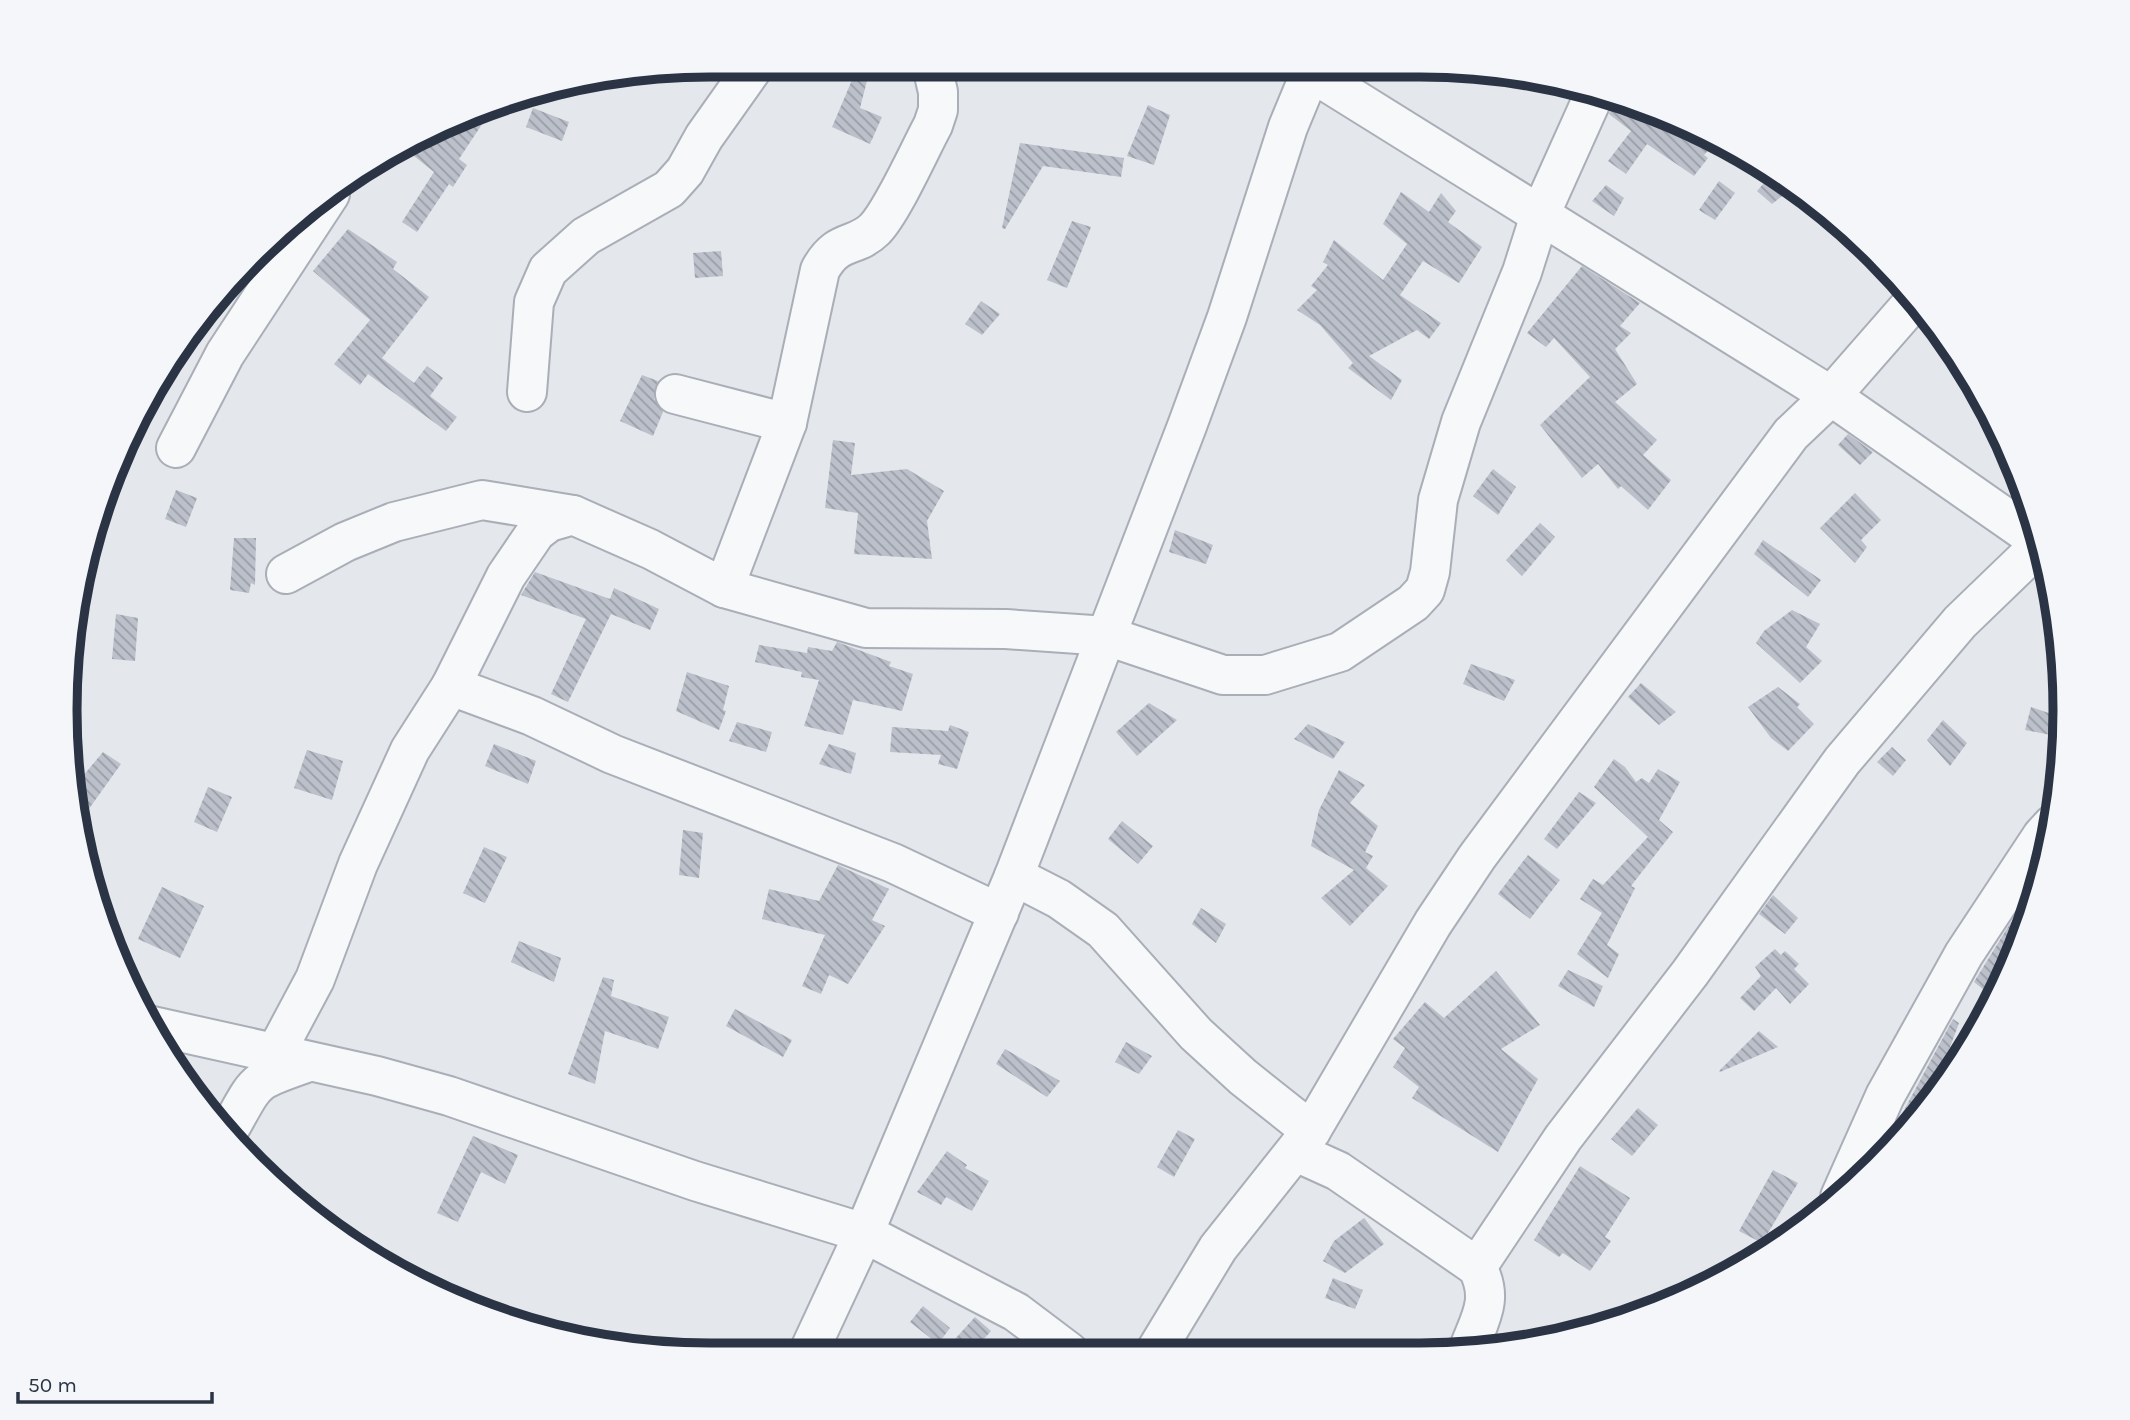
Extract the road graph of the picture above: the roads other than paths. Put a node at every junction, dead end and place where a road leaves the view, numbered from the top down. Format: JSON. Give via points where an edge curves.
{"nodes":[{"id":1,"x":746,"y":77,"type":"edge"},
{"id":2,"x":935,"y":77,"type":"edge"},
{"id":3,"x":1307,"y":77,"type":"edge"},
{"id":4,"x":1321,"y":77,"type":"edge"},
{"id":5,"x":1592,"y":101,"type":"edge"},
{"id":6,"x":316,"y":215,"type":"edge"},
{"id":7,"x":1540,"y":215,"type":"junction"},
{"id":8,"x":1908,"y":308,"type":"edge"},
{"id":9,"x":527,"y":392,"type":"dead end"},
{"id":10,"x":675,"y":394,"type":"dead end"},
{"id":11,"x":1831,"y":396,"type":"junction"},
{"id":12,"x":787,"y":423,"type":"junction"},
{"id":13,"x":176,"y":448,"type":"dead end"},
{"id":14,"x":573,"y":515,"type":"junction"},
{"id":15,"x":2027,"y":532,"type":"edge"},
{"id":16,"x":2033,"y":553,"type":"edge"},
{"id":17,"x":286,"y":574,"type":"dead end"},
{"id":18,"x":723,"y":589,"type":"junction"},
{"id":19,"x":1107,"y":636,"type":"junction"},
{"id":20,"x":450,"y":686,"type":"junction"},
{"id":21,"x":2040,"y":839,"type":"edge"},
{"id":22,"x":1014,"y":876,"type":"junction"},
{"id":23,"x":999,"y":914,"type":"junction"},
{"id":24,"x":164,"y":1029,"type":"edge"},
{"id":25,"x":291,"y":1058,"type":"junction"},
{"id":26,"x":232,"y":1124,"type":"edge"},
{"id":27,"x":1303,"y":1141,"type":"junction"},
{"id":28,"x":1850,"y":1175,"type":"edge"},
{"id":29,"x":864,"y":1233,"type":"junction"},
{"id":30,"x":1477,"y":1267,"type":"junction"},
{"id":31,"x":1471,"y":1341,"type":"edge"},
{"id":32,"x":812,"y":1343,"type":"edge"},
{"id":33,"x":1057,"y":1343,"type":"edge"},
{"id":34,"x":1160,"y":1343,"type":"edge"}],
"edges":[{"from":1,"to":9,"type":"street","via":[[669,189],[586,236],[548,270],[534,302]]},
{"from":2,"to":12,"type":"street","via":[[938,110],[933,125],[884,216],[874,230],[829,254],[820,270]]},
{"from":3,"to":19,"type":"street","via":[[1227,317]]},
{"from":4,"to":7,"type":"street"},
{"from":5,"to":7,"type":"street"},
{"from":6,"to":13,"type":"street","via":[[225,355]]},
{"from":7,"to":11,"type":"street"},
{"from":7,"to":19,"type":"street","via":[[1522,272],[1461,422],[1438,500],[1430,572],[1425,590],[1413,603],[1340,652],[1265,675],[1223,675]]},
{"from":8,"to":11,"type":"street"},
{"from":10,"to":12,"type":"street"},
{"from":11,"to":15,"type":"street"},
{"from":11,"to":27,"type":"street","via":[[1791,434],[1476,857]]},
{"from":12,"to":18,"type":"street"},
{"from":14,"to":17,"type":"street","via":[[482,500],[394,522]]},
{"from":14,"to":18,"type":"street","via":[[650,549]]},
{"from":14,"to":20,"type":"street","via":[[549,522],[524,546]]},
{"from":16,"to":30,"type":"street","via":[[1960,622],[1842,761],[1690,973],[1563,1138]]},
{"from":18,"to":19,"type":"street","via":[[866,628],[1006,629]]},
{"from":19,"to":22,"type":"street"},
{"from":20,"to":23,"type":"street","via":[[893,863]]},
{"from":20,"to":25,"type":"street","via":[[410,750],[358,864]]},
{"from":21,"to":28,"type":"street","via":[[1964,954],[1885,1096]]},
{"from":22,"to":23,"type":"street"},
{"from":22,"to":27,"type":"street","via":[[1059,899],[1103,930],[1196,1034]]},
{"from":23,"to":29,"type":"street"},
{"from":24,"to":25,"type":"street"},
{"from":25,"to":26,"type":"street","via":[[251,1088]]},
{"from":25,"to":29,"type":"street","via":[[449,1096],[695,1181]]},
{"from":27,"to":30,"type":"street","via":[[1338,1171]]},
{"from":27,"to":34,"type":"street","via":[[1218,1248]]},
{"from":29,"to":32,"type":"street"},
{"from":29,"to":33,"type":"street","via":[[1016,1312]]},
{"from":30,"to":31,"type":"street","via":[[1486,1282],[1487,1296]]}]}
